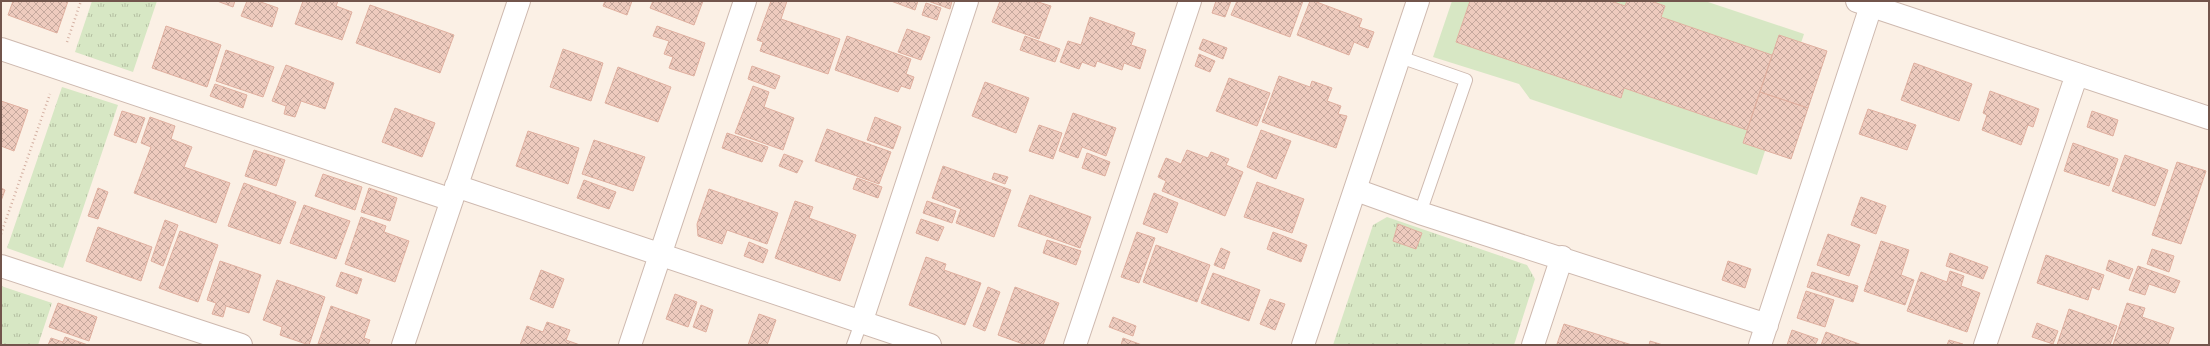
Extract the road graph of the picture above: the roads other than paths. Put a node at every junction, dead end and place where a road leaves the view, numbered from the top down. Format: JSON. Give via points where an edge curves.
{"nodes":[{"id":1,"x":745,"y":1,"type":"edge"},
{"id":2,"x":967,"y":1,"type":"edge"},
{"id":3,"x":1190,"y":1,"type":"edge"},
{"id":4,"x":1418,"y":1,"type":"edge"},
{"id":5,"x":514,"y":2,"type":"edge"},
{"id":6,"x":1864,"y":3,"type":"edge"},
{"id":7,"x":1,"y":50,"type":"edge"},
{"id":8,"x":1400,"y":57,"type":"junction"},
{"id":9,"x":2077,"y":74,"type":"junction"},
{"id":10,"x":2209,"y":118,"type":"edge"},
{"id":11,"x":1356,"y":190,"type":"junction"},
{"id":12,"x":454,"y":193,"type":"junction"},
{"id":13,"x":1420,"y":213,"type":"junction"},
{"id":14,"x":660,"y":254,"type":"junction"},
{"id":15,"x":1562,"y":258,"type":"junction"},
{"id":16,"x":1,"y":266,"type":"edge"},
{"id":17,"x":861,"y":323,"type":"junction"},
{"id":18,"x":1764,"y":335,"type":"edge"},
{"id":19,"x":241,"y":345,"type":"edge"},
{"id":20,"x":403,"y":345,"type":"edge"},
{"id":21,"x":630,"y":345,"type":"edge"},
{"id":22,"x":853,"y":345,"type":"edge"},
{"id":23,"x":930,"y":345,"type":"edge"},
{"id":24,"x":1075,"y":345,"type":"edge"},
{"id":25,"x":1303,"y":345,"type":"edge"},
{"id":26,"x":1533,"y":345,"type":"edge"},
{"id":27,"x":1986,"y":345,"type":"edge"}],
"edges":[{"from":1,"to":14,"type":"street"},
{"from":2,"to":17,"type":"street"},
{"from":3,"to":24,"type":"street"},
{"from":4,"to":8,"type":"street"},
{"from":5,"to":12,"type":"street"},
{"from":6,"to":9,"type":"street"},
{"from":6,"to":18,"type":"street"},
{"from":7,"to":12,"type":"street"},
{"from":8,"to":11,"type":"street"},
{"from":8,"to":13,"type":"lane","via":[[1466,80]]},
{"from":9,"to":10,"type":"street"},
{"from":9,"to":27,"type":"street"},
{"from":11,"to":13,"type":"street"},
{"from":11,"to":25,"type":"street"},
{"from":12,"to":14,"type":"street"},
{"from":12,"to":20,"type":"street"},
{"from":13,"to":15,"type":"street"},
{"from":14,"to":17,"type":"street"},
{"from":14,"to":21,"type":"street"},
{"from":15,"to":18,"type":"street"},
{"from":15,"to":26,"type":"street"},
{"from":16,"to":19,"type":"street"},
{"from":17,"to":22,"type":"lane"},
{"from":17,"to":23,"type":"street"}]}
